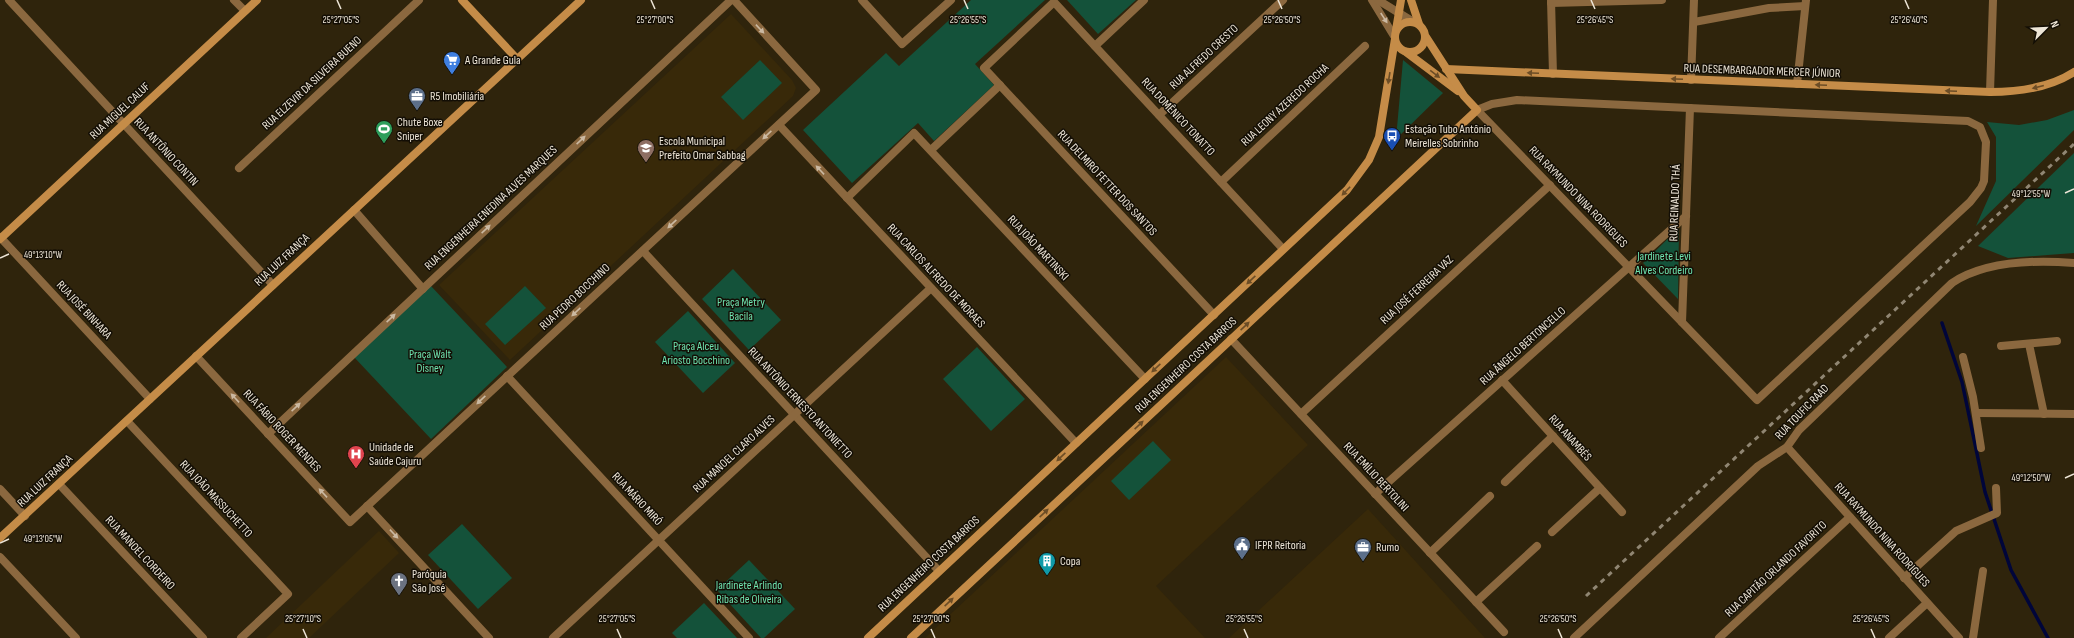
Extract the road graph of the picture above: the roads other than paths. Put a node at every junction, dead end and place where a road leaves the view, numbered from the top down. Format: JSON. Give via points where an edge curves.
{"nodes":[{"id":1,"x":9,"y":0,"type":"edge"},
{"id":2,"x":234,"y":0,"type":"edge"},
{"id":3,"x":257,"y":0,"type":"edge"},
{"id":4,"x":419,"y":0,"type":"edge"},
{"id":5,"x":462,"y":0,"type":"edge"},
{"id":6,"x":581,"y":0,"type":"edge"},
{"id":7,"x":732,"y":0,"type":"edge"},
{"id":8,"x":862,"y":0,"type":"edge"},
{"id":9,"x":951,"y":0,"type":"edge"},
{"id":10,"x":1144,"y":0,"type":"edge"},
{"id":11,"x":1283,"y":0,"type":"edge"},
{"id":12,"x":1372,"y":0,"type":"edge"},
{"id":13,"x":1378,"y":0,"type":"edge"},
{"id":14,"x":1401,"y":0,"type":"edge"},
{"id":15,"x":1412,"y":0,"type":"edge"},
{"id":16,"x":1662,"y":0,"type":"edge"},
{"id":17,"x":1694,"y":0,"type":"edge"},
{"id":18,"x":1993,"y":0,"type":"edge"},
{"id":19,"x":1551,"y":1,"type":"edge"},
{"id":20,"x":1805,"y":3,"type":"edge"},
{"id":21,"x":245,"y":11,"type":"junction"},
{"id":22,"x":1399,"y":13,"type":"junction"},
{"id":23,"x":1694,"y":22,"type":"junction"},
{"id":24,"x":1415,"y":23,"type":"junction"},
{"id":25,"x":1395,"y":35,"type":"junction"},
{"id":26,"x":1426,"y":37,"type":"junction"},
{"id":27,"x":1095,"y":46,"type":"junction"},
{"id":28,"x":1365,"y":46,"type":"dead end"},
{"id":29,"x":1406,"y":52,"type":"junction"},
{"id":30,"x":517,"y":59,"type":"junction"},
{"id":31,"x":984,"y":68,"type":"joint"},
{"id":32,"x":1446,"y":69,"type":"junction"},
{"id":33,"x":2074,"y":72,"type":"edge"},
{"id":34,"x":1553,"y":74,"type":"junction"},
{"id":35,"x":1691,"y":80,"type":"junction"},
{"id":36,"x":1797,"y":84,"type":"junction"},
{"id":37,"x":1000,"y":85,"type":"junction"},
{"id":38,"x":1990,"y":92,"type":"junction"},
{"id":39,"x":1464,"y":96,"type":"junction"},
{"id":40,"x":1690,"y":108,"type":"junction"},
{"id":41,"x":1477,"y":110,"type":"junction"},
{"id":42,"x":1159,"y":115,"type":"junction"},
{"id":43,"x":124,"y":124,"type":"junction"},
{"id":44,"x":779,"y":125,"type":"junction"},
{"id":45,"x":931,"y":150,"type":"junction"},
{"id":46,"x":239,"y":168,"type":"dead end"},
{"id":47,"x":1221,"y":182,"type":"junction"},
{"id":48,"x":1550,"y":185,"type":"junction"},
{"id":49,"x":847,"y":198,"type":"junction"},
{"id":50,"x":354,"y":210,"type":"junction"},
{"id":51,"x":1686,"y":216,"type":"junction"},
{"id":52,"x":0,"y":238,"type":"edge"},
{"id":53,"x":1283,"y":250,"type":"junction"},
{"id":54,"x":643,"y":251,"type":"junction"},
{"id":55,"x":2074,"y":263,"type":"edge"},
{"id":56,"x":1629,"y":267,"type":"junction"},
{"id":57,"x":273,"y":285,"type":"junction"},
{"id":58,"x":423,"y":288,"type":"junction"},
{"id":59,"x":931,"y":288,"type":"junction"},
{"id":60,"x":1214,"y":315,"type":"junction"},
{"id":61,"x":1682,"y":322,"type":"junction"},
{"id":62,"x":1232,"y":339,"type":"junction"},
{"id":63,"x":2057,"y":341,"type":"dead end"},
{"id":64,"x":2030,"y":344,"type":"junction"},
{"id":65,"x":2001,"y":346,"type":"dead end"},
{"id":66,"x":196,"y":356,"type":"junction"},
{"id":67,"x":1963,"y":357,"type":"dead end"},
{"id":68,"x":507,"y":376,"type":"junction"},
{"id":69,"x":1145,"y":379,"type":"junction"},
{"id":70,"x":1502,"y":380,"type":"junction"},
{"id":71,"x":150,"y":399,"type":"junction"},
{"id":72,"x":1976,"y":413,"type":"junction"},
{"id":73,"x":1301,"y":414,"type":"junction"},
{"id":74,"x":2044,"y":414,"type":"junction"},
{"id":75,"x":2074,"y":414,"type":"edge"},
{"id":76,"x":794,"y":415,"type":"junction"},
{"id":77,"x":127,"y":421,"type":"junction"},
{"id":78,"x":268,"y":434,"type":"junction"},
{"id":79,"x":1553,"y":436,"type":"junction"},
{"id":80,"x":1076,"y":443,"type":"junction"},
{"id":81,"x":1787,"y":448,"type":"junction"},
{"id":82,"x":1981,"y":448,"type":"dead end"},
{"id":83,"x":1505,"y":482,"type":"dead end"},
{"id":84,"x":59,"y":484,"type":"junction"},
{"id":85,"x":1600,"y":488,"type":"junction"},
{"id":86,"x":1996,"y":488,"type":"dead end"},
{"id":87,"x":0,"y":489,"type":"edge"},
{"id":88,"x":1375,"y":494,"type":"junction"},
{"id":89,"x":1490,"y":496,"type":"dead end"},
{"id":90,"x":367,"y":506,"type":"junction"},
{"id":91,"x":1622,"y":512,"type":"dead end"},
{"id":92,"x":25,"y":516,"type":"junction"},
{"id":93,"x":1850,"y":517,"type":"junction"},
{"id":94,"x":350,"y":522,"type":"joint"},
{"id":95,"x":1552,"y":532,"type":"dead end"},
{"id":96,"x":0,"y":538,"type":"edge"},
{"id":97,"x":659,"y":540,"type":"junction"},
{"id":98,"x":1537,"y":546,"type":"dead end"},
{"id":99,"x":1430,"y":553,"type":"junction"},
{"id":100,"x":0,"y":557,"type":"edge"},
{"id":101,"x":939,"y":571,"type":"junction"},
{"id":102,"x":1983,"y":571,"type":"dead end"},
{"id":103,"x":1904,"y":578,"type":"junction"},
{"id":104,"x":1476,"y":602,"type":"junction"},
{"id":105,"x":1927,"y":603,"type":"junction"},
{"id":106,"x":1504,"y":632,"type":"dead end"},
{"id":107,"x":485,"y":636,"type":"edge"},
{"id":108,"x":76,"y":638,"type":"edge"},
{"id":109,"x":203,"y":638,"type":"edge"},
{"id":110,"x":241,"y":638,"type":"edge"},
{"id":111,"x":553,"y":638,"type":"edge"},
{"id":112,"x":749,"y":638,"type":"edge"},
{"id":113,"x":868,"y":638,"type":"edge"},
{"id":114,"x":910,"y":638,"type":"edge"},
{"id":115,"x":1574,"y":638,"type":"edge"},
{"id":116,"x":1719,"y":638,"type":"edge"},
{"id":117,"x":1889,"y":638,"type":"edge"},
{"id":118,"x":1959,"y":638,"type":"edge"},
{"id":119,"x":1973,"y":638,"type":"edge"}],
"edges":[{"from":1,"to":43,"type":"street","name":"RUA ANTÔNIO CONTIN"},
{"from":2,"to":21,"type":"street"},
{"from":3,"to":21,"type":"street","name":"RUA MIGUEL CALUF"},
{"from":4,"to":46,"type":"street","name":"RUA ELZEVIR DA SILVEIRA BUENO"},
{"from":5,"to":30,"type":"street"},
{"from":6,"to":30,"type":"street","name":"RUA LUIZ FRANÇA"},
{"from":7,"to":44,"type":"street","name":"RUA PEDRO BOCCHINO","one_way":true,"via":[[816,90]]},
{"from":58,"to":7,"type":"street","name":"RUA ENGENHEIRA ENEDINA ALVES MARQUES","one_way":true},
{"from":8,"to":9,"type":"street","via":[[902,44]]},
{"from":10,"to":27,"type":"street"},
{"from":11,"to":42,"type":"street","name":"RUA ALFREDO CRESTO"},
{"from":12,"to":25,"type":"street","one_way":true},
{"from":13,"to":22,"type":"street"},
{"from":14,"to":22,"type":"street","name":"RUA ENGENHEIRO COSTA BARROS"},
{"from":15,"to":24,"type":"street"},
{"from":16,"to":19,"type":"street"},
{"from":17,"to":23,"type":"street"},
{"from":18,"to":38,"type":"street"},
{"from":19,"to":34,"type":"street"},
{"from":20,"to":23,"type":"street"},
{"from":20,"to":36,"type":"street"},
{"from":21,"to":43,"type":"street","name":"RUA MIGUEL CALUF"},
{"from":22,"to":24,"type":"street"},
{"from":22,"to":25,"type":"street","name":"RUA ENGENHEIRO COSTA BARROS"},
{"from":23,"to":35,"type":"street"},
{"from":24,"to":25,"type":"street","via":[[1402,23]]},
{"from":24,"to":26,"type":"street","via":[[1423,28]]},
{"from":25,"to":29,"type":"street","via":[[1398,47]]},
{"from":25,"to":53,"type":"street","name":"RUA ENGENHEIRO COSTA BARROS","one_way":true,"via":[[1382,124],[1369,160],[1347,190]]},
{"from":26,"to":29,"type":"street","via":[[1419,49]]},
{"from":26,"to":32,"type":"street","name":"RUA RAYMUNDO NINA RODRIGUES"},
{"from":27,"to":31,"type":"street","name":"RUA DOMÊNICO TONATTO","via":[[1054,2]]},
{"from":27,"to":42,"type":"street","name":"RUA DOMÊNICO TONATTO"},
{"from":28,"to":47,"type":"street","name":"RUA LEONY AZEREDO ROCHA"},
{"from":29,"to":39,"type":"street","name":"RUA RAYMUNDO NINA RODRIGUES","one_way":true},
{"from":30,"to":50,"type":"street","name":"RUA LUIZ FRANÇA"},
{"from":31,"to":37,"type":"street","name":"RUA DELMIRO FETTER DOS SANTOS"},
{"from":34,"to":32,"type":"street","name":"RUA DESEMBARGADOR MERCER JÚNIOR","one_way":true},
{"from":32,"to":39,"type":"street","name":"RUA RAYMUNDO NINA RODRIGUES"},
{"from":33,"to":38,"type":"street","name":"RUA DESEMBARGADOR MERCER JÚNIOR","one_way":true,"via":[[2042,86]]},
{"from":35,"to":34,"type":"street","name":"RUA DESEMBARGADOR MERCER JÚNIOR","one_way":true},
{"from":35,"to":36,"type":"street","name":"RUA DESEMBARGADOR MERCER JÚNIOR"},
{"from":38,"to":36,"type":"street","name":"RUA DESEMBARGADOR MERCER JÚNIOR","one_way":true},
{"from":37,"to":45,"type":"street"},
{"from":37,"to":60,"type":"street","name":"RUA DELMIRO FETTER DOS SANTOS"},
{"from":39,"to":41,"type":"street","name":"RUA RAYMUNDO NINA RODRIGUES"},
{"from":40,"to":41,"type":"street","via":[[1517,100],[1492,104]]},
{"from":40,"to":51,"type":"street","name":"RUA REINALDO THÁ"},
{"from":40,"to":61,"type":"street","name":"RUA RAYMUNDO NINA RODRIGUES","via":[[1968,121],[1980,127],[1986,142],[1985,175],[1981,188],[1970,202],[1758,400]]},
{"from":41,"to":48,"type":"street","name":"RUA RAYMUNDO NINA RODRIGUES"},
{"from":62,"to":41,"type":"street","name":"RUA ENGENHEIRO COSTA BARROS","one_way":true},
{"from":42,"to":47,"type":"street","name":"RUA DOMÊNICO TONATTO"},
{"from":43,"to":52,"type":"street","name":"RUA MIGUEL CALUF"},
{"from":43,"to":57,"type":"street","name":"RUA ANTÔNIO CONTIN"},
{"from":49,"to":44,"type":"street","name":"RUA CARLOS ALFREDO DE MORAES","one_way":true},
{"from":44,"to":54,"type":"street","name":"RUA PEDRO BOCCHINO","one_way":true},
{"from":45,"to":49,"type":"street","name":"RUA JOÃO MARTINSKI","via":[[914,133]]},
{"from":45,"to":69,"type":"street","name":"RUA JOÃO MARTINSKI"},
{"from":47,"to":53,"type":"street","name":"RUA DOMÊNICO TONATTO"},
{"from":48,"to":56,"type":"street","name":"RUA RAYMUNDO NINA RODRIGUES"},
{"from":48,"to":73,"type":"street","name":"RUA JOSÉ FERREIRA VAZ"},
{"from":49,"to":59,"type":"street","name":"RUA CARLOS ALFREDO DE MORAES"},
{"from":50,"to":57,"type":"street","name":"RUA LUIZ FRANÇA"},
{"from":50,"to":58,"type":"street"},
{"from":51,"to":56,"type":"street","name":"RUA ÂNGELO BERTONCELLO"},
{"from":51,"to":61,"type":"street","name":"RUA REINALDO THÁ"},
{"from":52,"to":71,"type":"street","name":"RUA JOSÉ BINHARA"},
{"from":53,"to":60,"type":"street","name":"RUA ENGENHEIRO COSTA BARROS","one_way":true},
{"from":54,"to":68,"type":"street","name":"RUA PEDRO BOCCHINO","one_way":true},
{"from":54,"to":76,"type":"street","name":"RUA ANTÔNIO ERNESTO ANTONIETTO"},
{"from":55,"to":81,"type":"street","name":"RUA TOUFIC RAAD","via":[[2003,266],[1962,277],[1942,292],[1805,424]]},
{"from":56,"to":61,"type":"street","name":"RUA RAYMUNDO NINA RODRIGUES"},
{"from":56,"to":70,"type":"street","name":"RUA ÂNGELO BERTONCELLO"},
{"from":57,"to":66,"type":"street","name":"RUA LUIZ FRANÇA"},
{"from":78,"to":58,"type":"street","name":"RUA ENGENHEIRA ENEDINA ALVES MARQUES","one_way":true},
{"from":59,"to":76,"type":"street","name":"RUA MANOEL CLARO ALVES"},
{"from":59,"to":80,"type":"street","name":"RUA CARLOS ALFREDO DE MORAES"},
{"from":60,"to":69,"type":"street","name":"RUA ENGENHEIRO COSTA BARROS","one_way":true},
{"from":62,"to":73,"type":"street","name":"RUA EMÍLIO BERTOLINI"},
{"from":114,"to":62,"type":"street","name":"RUA ENGENHEIRO COSTA BARROS","one_way":true},
{"from":63,"to":64,"type":"street"},
{"from":64,"to":65,"type":"street"},
{"from":64,"to":74,"type":"street"},
{"from":66,"to":71,"type":"street","name":"RUA LUIZ FRANÇA"},
{"from":78,"to":66,"type":"street","name":"RUA FÁBIO ROGER MENDES","one_way":true},
{"from":67,"to":72,"type":"street"},
{"from":68,"to":90,"type":"street","name":"RUA PEDRO BOCCHINO","one_way":true},
{"from":68,"to":97,"type":"street","name":"RUA MÁRIO MIRÓ"},
{"from":69,"to":80,"type":"street","name":"RUA ENGENHEIRO COSTA BARROS"},
{"from":70,"to":79,"type":"street","name":"RUA ANAMBÉS"},
{"from":70,"to":88,"type":"street","name":"RUA ÂNGELO BERTONCELLO"},
{"from":71,"to":77,"type":"street","name":"RUA LUIZ FRANÇA"},
{"from":72,"to":74,"type":"street"},
{"from":72,"to":82,"type":"street"},
{"from":73,"to":88,"type":"street","name":"RUA EMÍLIO BERTOLINI"},
{"from":74,"to":75,"type":"street"},
{"from":76,"to":97,"type":"street","name":"RUA MANOEL CLARO ALVES"},
{"from":76,"to":101,"type":"street","name":"RUA ANTÔNIO ERNESTO ANTONIETTO"},
{"from":77,"to":84,"type":"street","name":"RUA LUIZ FRANÇA"},
{"from":77,"to":110,"type":"street","name":"RUA JOÃO MASSUCHETTO","via":[[288,594]]},
{"from":94,"to":78,"type":"street","name":"RUA FÁBIO ROGER MENDES","one_way":true},
{"from":79,"to":83,"type":"street"},
{"from":79,"to":85,"type":"street","name":"RUA ANAMBÉS"},
{"from":80,"to":101,"type":"street","name":"RUA ENGENHEIRO COSTA BARROS","one_way":true},
{"from":81,"to":93,"type":"street","name":"RUA RAYMUNDO NINA RODRIGUES"},
{"from":81,"to":115,"type":"street","name":"RUA TOUFIC RAAD","via":[[1758,466]]},
{"from":84,"to":92,"type":"street","name":"RUA LUIZ FRANÇA"},
{"from":84,"to":109,"type":"street","name":"RUA MANOEL CORDEIRO"},
{"from":85,"to":91,"type":"street","name":"RUA ANAMBÉS"},
{"from":85,"to":95,"type":"street"},
{"from":86,"to":103,"type":"street","via":[[1997,512],[1956,531]]},
{"from":87,"to":92,"type":"street"},
{"from":88,"to":99,"type":"street","name":"RUA EMÍLIO BERTOLINI"},
{"from":89,"to":99,"type":"street"},
{"from":90,"to":94,"type":"street","name":"RUA PEDRO BOCCHINO"},
{"from":90,"to":107,"type":"street","one_way":true},
{"from":92,"to":96,"type":"street","name":"RUA LUIZ FRANÇA"},
{"from":93,"to":103,"type":"street","name":"RUA RAYMUNDO NINA RODRIGUES"},
{"from":93,"to":116,"type":"street","name":"RUA CAPITÃO ORLANDO FAVORITO"},
{"from":97,"to":111,"type":"street","name":"RUA MANOEL CLARO ALVES"},
{"from":97,"to":112,"type":"street","name":"RUA MÁRIO MIRÓ"},
{"from":98,"to":104,"type":"street"},
{"from":99,"to":104,"type":"street","name":"RUA EMÍLIO BERTOLINI"},
{"from":100,"to":108,"type":"street"},
{"from":101,"to":113,"type":"street","name":"RUA ENGENHEIRO COSTA BARROS"},
{"from":102,"to":119,"type":"street"},
{"from":103,"to":105,"type":"street","name":"RUA RAYMUNDO NINA RODRIGUES"},
{"from":104,"to":106,"type":"street","name":"RUA EMÍLIO BERTOLINI"},
{"from":105,"to":117,"type":"street"},
{"from":105,"to":118,"type":"street","name":"RUA RAYMUNDO NINA RODRIGUES"}]}
